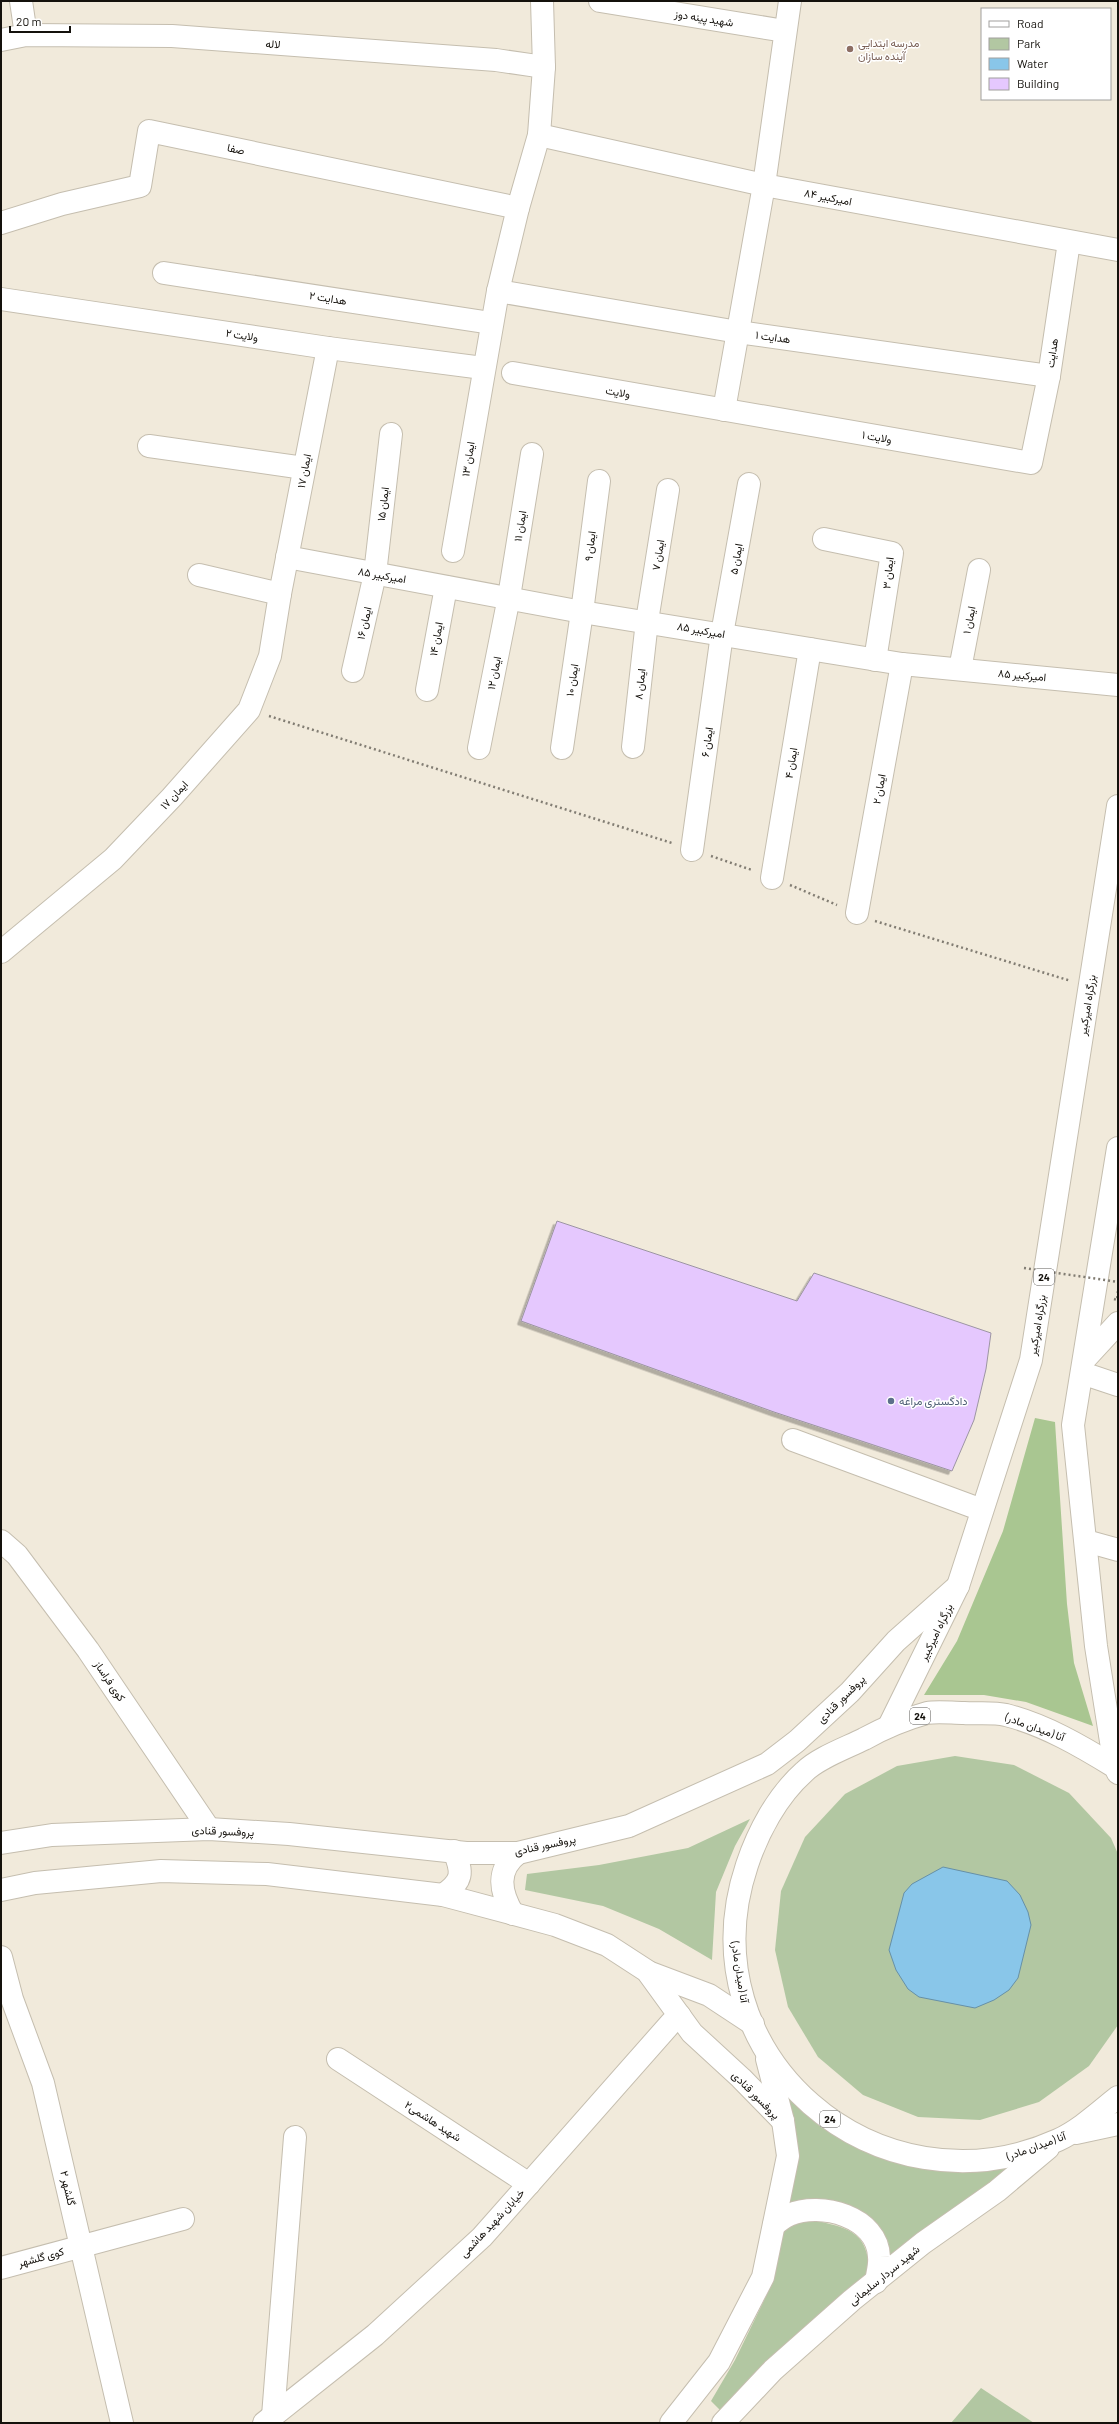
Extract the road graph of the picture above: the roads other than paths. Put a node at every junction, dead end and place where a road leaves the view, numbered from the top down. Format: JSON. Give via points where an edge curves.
{"nodes":[{"id":1,"x":20,"y":1,"type":"edge"},
{"id":2,"x":542,"y":1,"type":"edge"},
{"id":3,"x":600,"y":1,"type":"edge"},
{"id":4,"x":790,"y":1,"type":"edge"},
{"id":5,"x":785,"y":31,"type":"junction"},
{"id":6,"x":26,"y":35,"type":"junction"},
{"id":7,"x":1,"y":40,"type":"edge"},
{"id":8,"x":544,"y":67,"type":"junction"},
{"id":9,"x":539,"y":135,"type":"junction"},
{"id":10,"x":764,"y":185,"type":"junction"},
{"id":11,"x":518,"y":208,"type":"junction"},
{"id":12,"x":1,"y":223,"type":"edge"},
{"id":13,"x":1070,"y":242,"type":"junction"},
{"id":14,"x":1118,"y":250,"type":"edge"},
{"id":15,"x":164,"y":273,"type":"dead end"},
{"id":16,"x":498,"y":291,"type":"junction"},
{"id":17,"x":1,"y":299,"type":"edge"},
{"id":18,"x":491,"y":323,"type":"junction"},
{"id":19,"x":738,"y":332,"type":"junction"},
{"id":20,"x":328,"y":348,"type":"junction"},
{"id":21,"x":483,"y":368,"type":"junction"},
{"id":22,"x":513,"y":373,"type":"dead end"},
{"id":23,"x":1049,"y":376,"type":"junction"},
{"id":24,"x":724,"y":410,"type":"junction"},
{"id":25,"x":391,"y":434,"type":"dead end"},
{"id":26,"x":149,"y":446,"type":"dead end"},
{"id":27,"x":532,"y":454,"type":"dead end"},
{"id":28,"x":1031,"y":463,"type":"joint"},
{"id":29,"x":304,"y":468,"type":"junction"},
{"id":30,"x":599,"y":481,"type":"dead end"},
{"id":31,"x":749,"y":484,"type":"dead end"},
{"id":32,"x":668,"y":490,"type":"dead end"},
{"id":33,"x":824,"y":539,"type":"dead end"},
{"id":34,"x":453,"y":551,"type":"dead end"},
{"id":35,"x":287,"y":557,"type":"junction"},
{"id":36,"x":979,"y":570,"type":"dead end"},
{"id":37,"x":374,"y":574,"type":"junction"},
{"id":38,"x":199,"y":575,"type":"dead end"},
{"id":39,"x":446,"y":587,"type":"junction"},
{"id":40,"x":280,"y":594,"type":"junction"},
{"id":41,"x":509,"y":597,"type":"junction"},
{"id":42,"x":582,"y":612,"type":"junction"},
{"id":43,"x":647,"y":621,"type":"junction"},
{"id":44,"x":722,"y":634,"type":"junction"},
{"id":45,"x":810,"y":649,"type":"junction"},
{"id":46,"x":875,"y":660,"type":"junction"},
{"id":47,"x":902,"y":664,"type":"junction"},
{"id":48,"x":960,"y":670,"type":"junction"},
{"id":49,"x":353,"y":671,"type":"dead end"},
{"id":50,"x":1118,"y":684,"type":"edge"},
{"id":51,"x":427,"y":690,"type":"dead end"},
{"id":52,"x":633,"y":747,"type":"dead end"},
{"id":53,"x":479,"y":748,"type":"dead end"},
{"id":54,"x":562,"y":748,"type":"dead end"},
{"id":55,"x":1118,"y":806,"type":"edge"},
{"id":56,"x":692,"y":850,"type":"dead end"},
{"id":57,"x":772,"y":878,"type":"dead end"},
{"id":58,"x":857,"y":913,"type":"dead end"},
{"id":59,"x":1,"y":952,"type":"edge"},
{"id":60,"x":1118,"y":1148,"type":"edge"},
{"id":61,"x":1118,"y":1323,"type":"edge"},
{"id":62,"x":1083,"y":1366,"type":"junction"},
{"id":63,"x":1118,"y":1385,"type":"edge"},
{"id":64,"x":793,"y":1440,"type":"dead end"},
{"id":65,"x":982,"y":1510,"type":"junction"},
{"id":66,"x":1,"y":1541,"type":"edge"},
{"id":67,"x":1086,"y":1541,"type":"junction"},
{"id":68,"x":1118,"y":1550,"type":"edge"},
{"id":69,"x":958,"y":1586,"type":"junction"},
{"id":70,"x":1096,"y":1646,"type":"junction"},
{"id":71,"x":1118,"y":1687,"type":"edge"},
{"id":72,"x":889,"y":1726,"type":"junction"},
{"id":73,"x":1116,"y":1770,"type":"edge"},
{"id":74,"x":209,"y":1829,"type":"junction"},
{"id":75,"x":1,"y":1843,"type":"edge"},
{"id":76,"x":454,"y":1851,"type":"junction"},
{"id":77,"x":518,"y":1853,"type":"junction"},
{"id":78,"x":1,"y":1890,"type":"edge"},
{"id":79,"x":443,"y":1895,"type":"junction"},
{"id":80,"x":513,"y":1914,"type":"junction"},
{"id":81,"x":1,"y":1957,"type":"edge"},
{"id":82,"x":647,"y":1971,"type":"junction"},
{"id":83,"x":680,"y":2016,"type":"junction"},
{"id":84,"x":753,"y":2024,"type":"junction"},
{"id":85,"x":765,"y":2050,"type":"junction"},
{"id":86,"x":338,"y":2059,"type":"dead end"},
{"id":87,"x":1118,"y":2097,"type":"edge"},
{"id":88,"x":783,"y":2121,"type":"junction"},
{"id":89,"x":1118,"y":2124,"type":"edge"},
{"id":90,"x":295,"y":2137,"type":"dead end"},
{"id":91,"x":1062,"y":2138,"type":"junction"},
{"id":92,"x":529,"y":2184,"type":"junction"},
{"id":93,"x":183,"y":2219,"type":"dead end"},
{"id":94,"x":774,"y":2224,"type":"junction"},
{"id":95,"x":82,"y":2246,"type":"junction"},
{"id":96,"x":1,"y":2268,"type":"edge"},
{"id":97,"x":876,"y":2282,"type":"junction"},
{"id":98,"x":268,"y":2420,"type":"edge"},
{"id":99,"x":122,"y":2423,"type":"edge"},
{"id":100,"x":671,"y":2423,"type":"edge"},
{"id":101,"x":723,"y":2423,"type":"edge"}],
"edges":[{"from":1,"to":6,"type":"main road"},
{"from":2,"to":8,"type":"main road","name":"ایمان ۱۳"},
{"from":3,"to":5,"type":"main road","name":"شهید پینه دوز"},
{"from":4,"to":5,"type":"main road"},
{"from":5,"to":10,"type":"main road"},
{"from":6,"to":7,"type":"main road","name":"لاله"},
{"from":6,"to":8,"type":"main road","name":"لاله","via":[[172,36],[496,60]]},
{"from":8,"to":9,"type":"main road","name":"ایمان ۱۳"},
{"from":9,"to":10,"type":"main road","name":"امیرکبیر ۸۴"},
{"from":9,"to":11,"type":"main road","name":"ایمان ۱۳"},
{"from":10,"to":13,"type":"main road","name":"امیرکبیر ۸۴"},
{"from":10,"to":19,"type":"main road"},
{"from":11,"to":12,"type":"main road","name":"صفا","via":[[148,131],[140,186],[62,204]]},
{"from":11,"to":16,"type":"main road","name":"ایمان ۱۳"},
{"from":13,"to":14,"type":"main road","name":"امیرکبیر ۸۴"},
{"from":13,"to":23,"type":"main road","name":"هدایت"},
{"from":15,"to":18,"type":"main road","name":"هدایت ۲"},
{"from":16,"to":18,"type":"main road","name":"ایمان ۱۳"},
{"from":16,"to":19,"type":"main road","name":"هدایت ۱"},
{"from":17,"to":20,"type":"main road","name":"ولایت ۲"},
{"from":18,"to":21,"type":"main road","name":"ایمان ۱۳"},
{"from":19,"to":23,"type":"main road","name":"هدایت ۱"},
{"from":19,"to":24,"type":"main road"},
{"from":20,"to":21,"type":"main road","name":"ولایت ۲"},
{"from":20,"to":29,"type":"main road","name":"ایمان ۱۷"},
{"from":21,"to":34,"type":"main road","name":"ایمان ۱۳"},
{"from":22,"to":24,"type":"main road","name":"ولایت"},
{"from":23,"to":28,"type":"main road","name":"هدایت"},
{"from":24,"to":28,"type":"main road","name":"ولایت ۱"},
{"from":25,"to":37,"type":"main road","name":"ایمان ۱۵"},
{"from":26,"to":29,"type":"main road"},
{"from":27,"to":41,"type":"main road","name":"ایمان ۱۱"},
{"from":29,"to":35,"type":"main road","name":"ایمان ۱۷"},
{"from":30,"to":42,"type":"main road","name":"ایمان ۹"},
{"from":31,"to":44,"type":"main road","name":"ایمان ۵"},
{"from":32,"to":43,"type":"main road","name":"ایمان ۷"},
{"from":33,"to":46,"type":"main road","name":"ایمان ۳","via":[[892,553]]},
{"from":35,"to":37,"type":"main road","name":"امیرکبیر ۸۵"},
{"from":35,"to":40,"type":"main road","name":"ایمان ۱۷"},
{"from":36,"to":48,"type":"main road","name":"ایمان ۱"},
{"from":37,"to":39,"type":"main road","name":"امیرکبیر ۸۵"},
{"from":37,"to":49,"type":"main road","name":"ایمان ۱۶"},
{"from":38,"to":40,"type":"main road"},
{"from":39,"to":41,"type":"main road","name":"امیرکبیر ۸۵"},
{"from":39,"to":51,"type":"main road","name":"ایمان ۱۴"},
{"from":40,"to":59,"type":"main road","name":"ایمان ۱۷","via":[[270,656],[249,710],[172,797],[113,858]]},
{"from":41,"to":42,"type":"main road","name":"امیرکبیر ۸۵"},
{"from":41,"to":53,"type":"main road","name":"ایمان ۱۲"},
{"from":42,"to":43,"type":"main road","name":"امیرکبیر ۸۵"},
{"from":42,"to":54,"type":"main road","name":"ایمان ۱۰"},
{"from":43,"to":44,"type":"main road","name":"امیرکبیر ۸۵"},
{"from":43,"to":52,"type":"main road","name":"ایمان ۸"},
{"from":44,"to":45,"type":"main road","name":"امیرکبیر ۸۵"},
{"from":44,"to":56,"type":"main road","name":"ایمان ۶"},
{"from":45,"to":46,"type":"main road","name":"امیرکبیر ۸۵"},
{"from":45,"to":57,"type":"main road","name":"ایمان ۴"},
{"from":46,"to":47,"type":"main road","name":"امیرکبیر ۸۵"},
{"from":47,"to":48,"type":"main road","name":"امیرکبیر ۸۵"},
{"from":47,"to":58,"type":"main road","name":"ایمان ۲"},
{"from":48,"to":50,"type":"main road","name":"امیرکبیر ۸۵"},
{"from":55,"to":65,"type":"main road","name":"بزرگراه امیرکبیر","number":"24","via":[[1031,1360]]},
{"from":60,"to":62,"type":"main road","number":"24"},
{"from":61,"to":62,"type":"main road"},
{"from":62,"to":63,"type":"main road"},
{"from":62,"to":67,"type":"main road","number":"24","via":[[1073,1424]]},
{"from":64,"to":65,"type":"main road"},
{"from":65,"to":69,"type":"main road","name":"بزرگراه امیرکبیر","number":"24"},
{"from":66,"to":74,"type":"main road","name":"کوی فراساز","via":[[17,1554],[88,1650]]},
{"from":67,"to":68,"type":"main road"},
{"from":67,"to":70,"type":"main road","number":"24"},
{"from":69,"to":72,"type":"main road","name":"بزرگراه امیرکبیر","number":"24"},
{"from":69,"to":77,"type":"main road","name":"پروفسور قنادی","via":[[896,1641],[850,1692],[797,1741],[767,1764],[629,1826]]},
{"from":70,"to":71,"type":"main road","number":"24"},
{"from":70,"to":73,"type":"main road","number":"24"},
{"from":72,"to":73,"type":"main road","name":"آنا (میدان مادر)","number":"24","via":[[930,1712],[1004,1715],[1074,1741]]},
{"from":72,"to":84,"type":"main road","name":"آنا (میدان مادر)","number":"24","via":[[805,1770],[784,1793],[755,1840],[738,1892],[734,1946],[743,2000]]},
{"from":74,"to":75,"type":"main road","name":"پروفسور قنادی","via":[[52,1835]]},
{"from":74,"to":76,"type":"main road","name":"پروفسور قنادی","via":[[289,1834]]},
{"from":76,"to":77,"type":"main road","name":"پروفسور قنادی"},
{"from":76,"to":79,"type":"main road","via":[[460,1866],[460,1875],[457,1883]]},
{"from":77,"to":80,"type":"main road","via":[[508,1861],[502,1884],[505,1900]]},
{"from":78,"to":79,"type":"main road","name":"پروفسور قنادی","via":[[35,1883],[161,1871],[267,1874]]},
{"from":79,"to":80,"type":"main road","name":"پروفسور قنادی"},
{"from":80,"to":82,"type":"main road","name":"پروفسور قنادی","via":[[555,1925],[607,1945]]},
{"from":81,"to":95,"type":"main road","name":"گلشهر ۲","via":[[12,1998],[42,2083]]},
{"from":82,"to":83,"type":"main road","name":"پروفسور قنادی"},
{"from":82,"to":84,"type":"main road","via":[[709,1995]]},
{"from":83,"to":88,"type":"main road","name":"پروفسور قنادی","via":[[698,2038]]},
{"from":83,"to":92,"type":"main road","name":"خیابان شهید هاشمی","via":[[670,2023]]},
{"from":84,"to":85,"type":"main road","name":"آنا (میدان مادر)","number":"24"},
{"from":85,"to":88,"type":"main road"},
{"from":85,"to":91,"type":"main road","name":"آنا (میدان مادر)","number":"24","via":[[798,2094],[842,2129],[893,2152],[948,2162],[1003,2158]]},
{"from":86,"to":92,"type":"main road","name":"شهید هاشمی۲"},
{"from":87,"to":91,"type":"main road","name":"آنا (میدان مادر)","number":"24"},
{"from":88,"to":94,"type":"main road","via":[[788,2156]]},
{"from":89,"to":91,"type":"main road","number":"24"},
{"from":90,"to":98,"type":"main road"},
{"from":91,"to":97,"type":"main road","name":"شهید سردار سلیمانی","via":[[997,2191],[923,2243]]},
{"from":92,"to":98,"type":"main road","name":"خیابان شهید هاشمی","via":[[482,2237],[375,2335]]},
{"from":93,"to":95,"type":"main road","name":"کوی گلشهر"},
{"from":94,"to":97,"type":"main road","via":[[790,2214],[818,2210],[846,2215],[870,2232],[880,2256]]},
{"from":94,"to":100,"type":"main road","via":[[762,2277],[719,2362]]},
{"from":95,"to":96,"type":"main road","name":"کوی گلشهر"},
{"from":95,"to":99,"type":"main road","name":"گلشهر ۲"},
{"from":97,"to":101,"type":"main road","name":"شهید سردار سلیمانی","via":[[773,2370]]}]}
